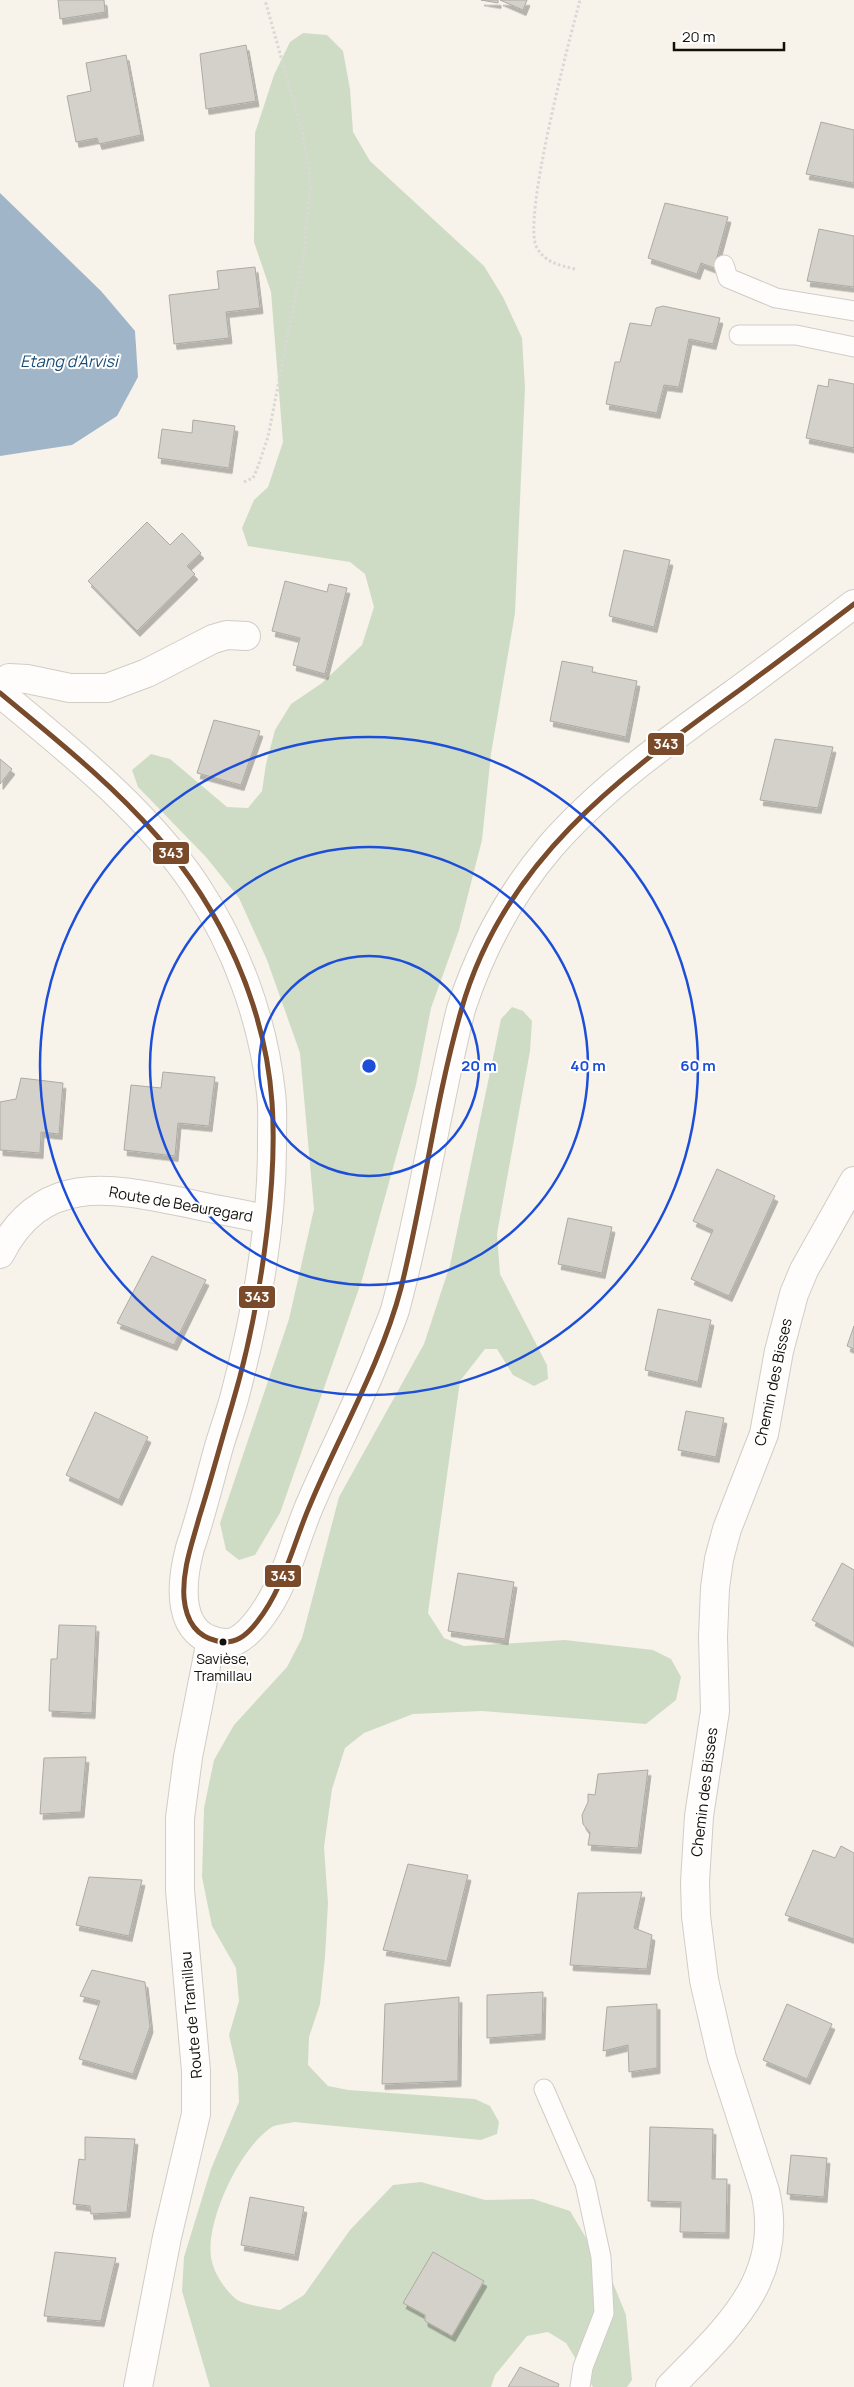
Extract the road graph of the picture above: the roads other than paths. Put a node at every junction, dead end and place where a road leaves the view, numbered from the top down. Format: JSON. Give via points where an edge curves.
{"nodes":[{"id":1,"x":724,"y":265,"type":"dead end"},
{"id":2,"x":854,"y":311,"type":"edge"},
{"id":3,"x":739,"y":335,"type":"dead end"},
{"id":4,"x":854,"y":347,"type":"edge"},
{"id":5,"x":854,"y":604,"type":"edge"},
{"id":6,"x":246,"y":636,"type":"dead end"},
{"id":7,"x":0,"y":684,"type":"edge"},
{"id":8,"x":0,"y":693,"type":"edge"},
{"id":9,"x":854,"y":1181,"type":"edge"},
{"id":10,"x":268,"y":1220,"type":"junction"},
{"id":11,"x":0,"y":1254,"type":"edge"},
{"id":12,"x":211,"y":1640,"type":"junction"},
{"id":13,"x":544,"y":2089,"type":"dead end"},
{"id":14,"x":138,"y":2387,"type":"edge"},
{"id":15,"x":580,"y":2387,"type":"edge"},
{"id":16,"x":670,"y":2387,"type":"edge"}],
"edges":[{"from":1,"to":2,"type":"lane","via":[[728,278],[776,298]]},
{"from":3,"to":4,"type":"lane","via":[[796,336]]},
{"from":5,"to":12,"type":"street","via":[[631,772],[573,823],[550,847],[504,912],[471,978],[461,1009],[411,1247],[394,1313],[370,1373],[311,1501],[277,1591],[267,1608],[236,1641]]},
{"from":6,"to":7,"type":"street","via":[[227,635],[213,639],[147,673],[108,688],[70,688],[9,678]]},
{"from":8,"to":10,"type":"street","via":[[94,773],[152,830],[196,886],[227,940],[242,971],[268,1070],[272,1166]]},
{"from":9,"to":16,"type":"street","name":"Chemin des Bisses","via":[[794,1294],[779,1351],[764,1434],[727,1528],[719,1559],[713,1637],[714,1711],[699,1816],[696,1916],[704,1980],[722,2058],[765,2191],[770,2229],[766,2262],[749,2297],[717,2338]]},
{"from":10,"to":11,"type":"street","name":"Route de Beauregard","via":[[124,1191],[77,1191],[42,1204],[24,1219]]},
{"from":10,"to":12,"type":"street","via":[[264,1256],[235,1395],[184,1574],[182,1594],[185,1608],[191,1622]]},
{"from":12,"to":14,"type":"street","name":"Route de Tramillau","via":[[188,1757],[180,1818],[180,1890],[197,2078],[196,2114],[165,2247]]},
{"from":13,"to":15,"type":"lane","via":[[586,2183],[601,2257],[604,2313],[583,2367]]}]}
